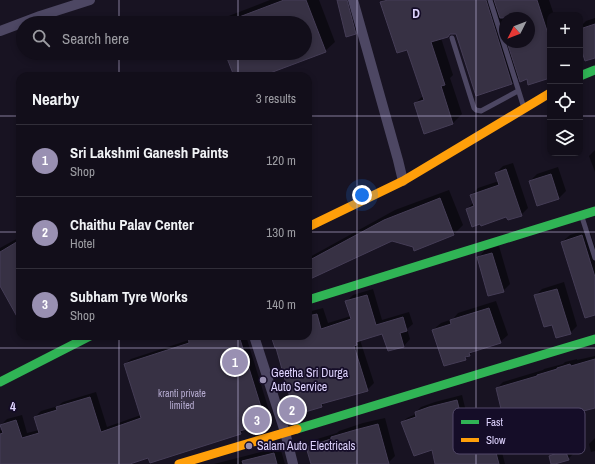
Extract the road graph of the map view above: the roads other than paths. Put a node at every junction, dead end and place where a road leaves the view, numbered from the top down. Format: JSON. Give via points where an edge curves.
{"nodes":[{"id":1,"x":90,"y":0,"type":"edge"},
{"id":2,"x":353,"y":0,"type":"edge"},
{"id":3,"x":490,"y":0,"type":"edge"},
{"id":4,"x":40,"y":16,"type":"edge"},
{"id":5,"x":16,"y":25,"type":"edge"},
{"id":6,"x":0,"y":31,"type":"edge"},
{"id":7,"x":452,"y":38,"type":"dead end"},
{"id":8,"x":595,"y":70,"type":"edge"},
{"id":9,"x":583,"y":75,"type":"edge"},
{"id":10,"x":518,"y":91,"type":"junction"},
{"id":11,"x":547,"y":95,"type":"edge"},
{"id":12,"x":524,"y":108,"type":"junction"},
{"id":13,"x":403,"y":181,"type":"junction"},
{"id":14,"x":595,"y":211,"type":"edge"},
{"id":15,"x":581,"y":216,"type":"junction"},
{"id":16,"x":312,"y":225,"type":"edge"},
{"id":17,"x":595,"y":258,"type":"edge"},
{"id":18,"x":312,"y":299,"type":"edge"},
{"id":19,"x":595,"y":339,"type":"edge"},
{"id":20,"x":82,"y":340,"type":"edge"},
{"id":21,"x":255,"y":340,"type":"edge"},
{"id":22,"x":0,"y":382,"type":"edge"},
{"id":23,"x":285,"y":432,"type":"junction"},
{"id":24,"x":179,"y":464,"type":"edge"},
{"id":25,"x":293,"y":464,"type":"edge"}],
"edges":[{"from":1,"to":4,"type":"street"},
{"from":2,"to":13,"type":"street"},
{"from":3,"to":10,"type":"lane"},
{"from":5,"to":6,"type":"street"},
{"from":7,"to":10,"type":"lane","via":[[476,110],[481,110]]},
{"from":8,"to":9,"type":"street"},
{"from":10,"to":12,"type":"lane"},
{"from":11,"to":12,"type":"street"},
{"from":12,"to":13,"type":"street"},
{"from":13,"to":16,"type":"street"},
{"from":14,"to":15,"type":"street"},
{"from":15,"to":17,"type":"lane"},
{"from":15,"to":18,"type":"street"},
{"from":19,"to":23,"type":"street"},
{"from":20,"to":22,"type":"street"},
{"from":21,"to":23,"type":"street"},
{"from":23,"to":24,"type":"street"},
{"from":23,"to":25,"type":"street"}]}
